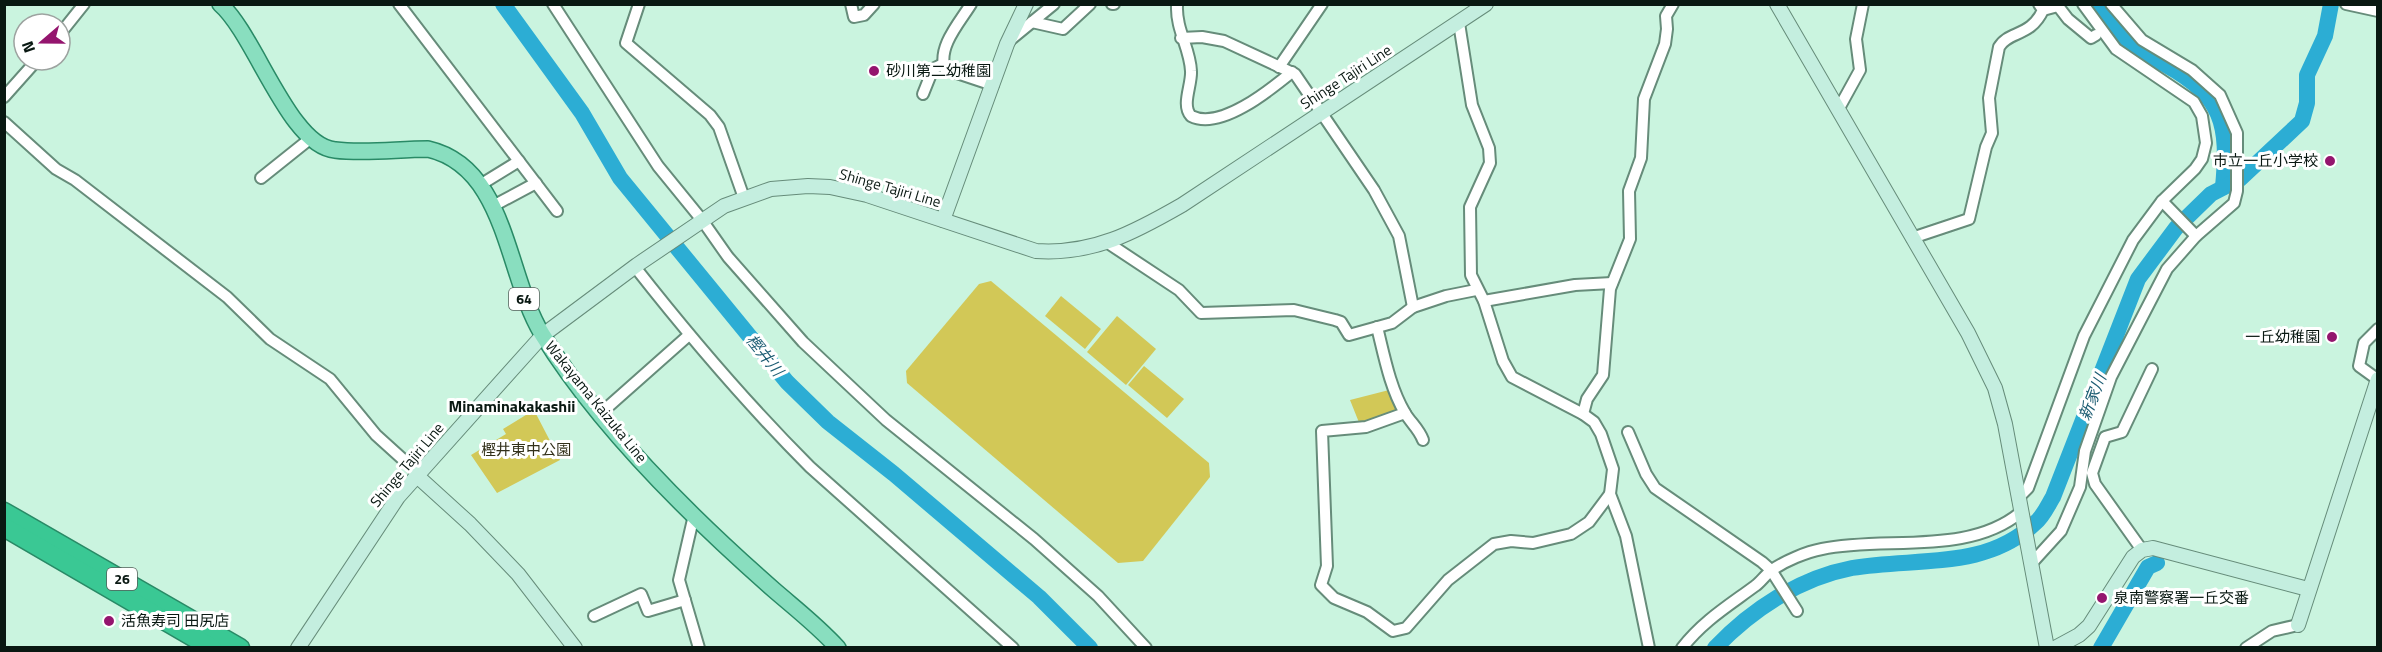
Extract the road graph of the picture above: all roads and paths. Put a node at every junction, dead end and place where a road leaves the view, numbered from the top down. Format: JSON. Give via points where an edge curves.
{"nodes":[{"id":1,"x":84,"y":4,"type":"edge"},
{"id":2,"x":220,"y":4,"type":"edge"},
{"id":3,"x":399,"y":4,"type":"edge"},
{"id":4,"x":553,"y":4,"type":"edge"},
{"id":5,"x":639,"y":4,"type":"edge"},
{"id":6,"x":851,"y":4,"type":"edge"},
{"id":7,"x":874,"y":4,"type":"edge"},
{"id":8,"x":971,"y":4,"type":"edge"},
{"id":9,"x":1026,"y":4,"type":"edge"},
{"id":10,"x":1032,"y":4,"type":"edge"},
{"id":11,"x":1054,"y":4,"type":"edge"},
{"id":12,"x":1090,"y":4,"type":"edge"},
{"id":13,"x":1322,"y":4,"type":"edge"},
{"id":14,"x":1486,"y":4,"type":"edge"},
{"id":15,"x":1673,"y":4,"type":"edge"},
{"id":16,"x":1777,"y":4,"type":"edge"},
{"id":17,"x":1863,"y":4,"type":"edge"},
{"id":18,"x":2083,"y":4,"type":"edge"},
{"id":19,"x":2111,"y":4,"type":"edge"},
{"id":20,"x":2346,"y":4,"type":"edge"},
{"id":21,"x":1177,"y":6,"type":"dead end"},
{"id":22,"x":2041,"y":7,"type":"edge"},
{"id":23,"x":2378,"y":11,"type":"edge"},
{"id":24,"x":1042,"y":14,"type":"junction"},
{"id":25,"x":72,"y":19,"type":"edge"},
{"id":26,"x":1032,"y":22,"type":"junction"},
{"id":27,"x":1459,"y":23,"type":"junction"},
{"id":28,"x":2096,"y":34,"type":"dead end"},
{"id":29,"x":1180,"y":38,"type":"junction"},
{"id":30,"x":1009,"y":40,"type":"junction"},
{"id":31,"x":943,"y":64,"type":"junction"},
{"id":32,"x":1279,"y":67,"type":"junction"},
{"id":33,"x":27,"y":72,"type":"edge"},
{"id":34,"x":1292,"y":72,"type":"junction"},
{"id":35,"x":993,"y":85,"type":"junction"},
{"id":36,"x":923,"y":94,"type":"dead end"},
{"id":37,"x":4,"y":97,"type":"edge"},
{"id":38,"x":1838,"y":110,"type":"junction"},
{"id":39,"x":1323,"y":111,"type":"junction"},
{"id":40,"x":4,"y":122,"type":"edge"},
{"id":41,"x":311,"y":138,"type":"junction"},
{"id":42,"x":519,"y":161,"type":"junction"},
{"id":43,"x":261,"y":178,"type":"dead end"},
{"id":44,"x":536,"y":183,"type":"junction"},
{"id":45,"x":480,"y":185,"type":"junction"},
{"id":46,"x":744,"y":198,"type":"junction"},
{"id":47,"x":2162,"y":201,"type":"junction"},
{"id":48,"x":493,"y":206,"type":"junction"},
{"id":49,"x":557,"y":211,"type":"dead end"},
{"id":50,"x":701,"y":220,"type":"junction"},
{"id":51,"x":943,"y":220,"type":"junction"},
{"id":52,"x":2196,"y":236,"type":"junction"},
{"id":53,"x":1912,"y":238,"type":"junction"},
{"id":54,"x":1108,"y":243,"type":"junction"},
{"id":55,"x":636,"y":266,"type":"junction"},
{"id":56,"x":1612,"y":283,"type":"junction"},
{"id":57,"x":1476,"y":290,"type":"junction"},
{"id":58,"x":1484,"y":301,"type":"junction"},
{"id":59,"x":1413,"y":307,"type":"junction"},
{"id":60,"x":1377,"y":327,"type":"junction"},
{"id":61,"x":2378,"y":329,"type":"edge"},
{"id":62,"x":543,"y":335,"type":"junction"},
{"id":63,"x":689,"y":335,"type":"junction"},
{"id":64,"x":2152,"y":369,"type":"dead end"},
{"id":65,"x":2378,"y":379,"type":"edge"},
{"id":66,"x":602,"y":413,"type":"junction"},
{"id":67,"x":1405,"y":413,"type":"junction"},
{"id":68,"x":1583,"y":414,"type":"junction"},
{"id":69,"x":1628,"y":432,"type":"dead end"},
{"id":70,"x":1423,"y":440,"type":"dead end"},
{"id":71,"x":417,"y":474,"type":"junction"},
{"id":72,"x":1610,"y":494,"type":"junction"},
{"id":73,"x":2018,"y":498,"type":"junction"},
{"id":74,"x":4,"y":512,"type":"edge"},
{"id":75,"x":2021,"y":512,"type":"junction"},
{"id":76,"x":694,"y":515,"type":"junction"},
{"id":77,"x":4,"y":527,"type":"edge"},
{"id":78,"x":2142,"y":550,"type":"junction"},
{"id":79,"x":2031,"y":564,"type":"junction"},
{"id":80,"x":1771,"y":570,"type":"junction"},
{"id":81,"x":2308,"y":589,"type":"junction"},
{"id":82,"x":685,"y":600,"type":"junction"},
{"id":83,"x":1797,"y":611,"type":"dead end"},
{"id":84,"x":594,"y":616,"type":"dead end"},
{"id":85,"x":2298,"y":625,"type":"joint"},
{"id":86,"x":212,"y":648,"type":"edge"},
{"id":87,"x":240,"y":648,"type":"edge"},
{"id":88,"x":298,"y":648,"type":"edge"},
{"id":89,"x":575,"y":648,"type":"edge"},
{"id":90,"x":699,"y":648,"type":"edge"},
{"id":91,"x":838,"y":648,"type":"edge"},
{"id":92,"x":1013,"y":648,"type":"edge"},
{"id":93,"x":1146,"y":648,"type":"edge"},
{"id":94,"x":1649,"y":648,"type":"edge"},
{"id":95,"x":1682,"y":648,"type":"edge"},
{"id":96,"x":2047,"y":648,"type":"edge"},
{"id":97,"x":2055,"y":648,"type":"edge"},
{"id":98,"x":2246,"y":648,"type":"edge"}],
"edges":[{"from":1,"to":25,"type":"street"},
{"from":2,"to":41,"type":"main road","name":"Wakayama Kaizuka Line","number":"64","via":[[236,21],[282,100]]},
{"from":3,"to":42,"type":"street"},
{"from":4,"to":50,"type":"street","via":[[658,166]]},
{"from":5,"to":46,"type":"street","via":[[626,43],[710,115]]},
{"from":6,"to":7,"type":"street","via":[[854,17],[864,15]]},
{"from":8,"to":31,"type":"street","via":[[944,50]]},
{"from":9,"to":30,"type":"street"},
{"from":10,"to":24,"type":"street"},
{"from":11,"to":24,"type":"street"},
{"from":12,"to":26,"type":"street","via":[[1063,29]]},
{"from":13,"to":32,"type":"street"},
{"from":14,"to":27,"type":"street","name":"Shinge Tajiri Line"},
{"from":15,"to":56,"type":"street","via":[[1666,16],[1665,44],[1644,99],[1641,158],[1627,201],[1630,239]]},
{"from":16,"to":38,"type":"street"},
{"from":17,"to":38,"type":"street","via":[[1856,39],[1860,70]]},
{"from":18,"to":47,"type":"street","via":[[2116,50],[2182,92],[2202,116],[2206,143],[2202,159]]},
{"from":19,"to":52,"type":"street","via":[[2142,40],[2192,70],[2220,95],[2237,133],[2234,203]]},
{"from":20,"to":23,"type":"street"},
{"from":21,"to":29,"type":"street"},
{"from":22,"to":28,"type":"street","via":[[2058,6],[2091,38]]},
{"from":22,"to":53,"type":"street","via":[[2038,21],[2030,29],[1999,47],[1989,98],[1992,134],[1970,219]]},
{"from":24,"to":26,"type":"street"},
{"from":26,"to":30,"type":"street"},
{"from":27,"to":39,"type":"street","name":"Shinge Tajiri Line"},
{"from":27,"to":57,"type":"street","via":[[1472,105],[1489,148],[1490,163],[1470,207],[1471,275]]},
{"from":29,"to":32,"type":"street","via":[[1224,41]]},
{"from":29,"to":34,"type":"street","via":[[1191,71],[1187,113],[1196,119],[1223,116],[1242,107]]},
{"from":30,"to":35,"type":"street"},
{"from":31,"to":35,"type":"street","via":[[945,69]]},
{"from":31,"to":36,"type":"street","via":[[933,69]]},
{"from":32,"to":34,"type":"street"},
{"from":33,"to":37,"type":"street"},
{"from":34,"to":39,"type":"street"},
{"from":35,"to":51,"type":"street"},
{"from":38,"to":53,"type":"street"},
{"from":39,"to":54,"type":"street","name":"Shinge Tajiri Line","via":[[1182,205]]},
{"from":39,"to":59,"type":"street","via":[[1399,236]]},
{"from":40,"to":71,"type":"street","via":[[56,169],[227,297],[270,339],[330,379],[376,435]]},
{"from":41,"to":43,"type":"street"},
{"from":41,"to":45,"type":"main road","name":"Wakayama Kaizuka Line","number":"64","via":[[334,150],[440,152],[457,159]]},
{"from":42,"to":44,"type":"street"},
{"from":42,"to":45,"type":"street"},
{"from":44,"to":48,"type":"street"},
{"from":44,"to":49,"type":"street"},
{"from":45,"to":48,"type":"main road","name":"Wakayama Kaizuka Line","number":"64"},
{"from":46,"to":50,"type":"street","name":"Shinge Tajiri Line"},
{"from":46,"to":51,"type":"street","name":"Shinge Tajiri Line","via":[[788,187],[831,187]]},
{"from":47,"to":52,"type":"street"},
{"from":47,"to":73,"type":"street","via":[[2133,240],[2084,336],[2028,488]]},
{"from":48,"to":62,"type":"main road","name":"Wakayama Kaizuka Line","number":"64","via":[[525,301]]},
{"from":50,"to":55,"type":"street","name":"Shinge Tajiri Line"},
{"from":50,"to":93,"type":"street","via":[[753,287],[850,389],[1034,539],[1098,596]]},
{"from":51,"to":54,"type":"street","name":"Shinge Tajiri Line","via":[[1036,251],[1073,251]]},
{"from":52,"to":79,"type":"street","via":[[2167,269],[2111,376],[2085,451],[2080,487],[2061,531]]},
{"from":53,"to":73,"type":"street","via":[[1980,353],[1995,388]]},
{"from":54,"to":60,"type":"street","via":[[1179,290],[1201,313],[1294,310],[1341,322],[1349,335]]},
{"from":55,"to":62,"type":"street","name":"Shinge Tajiri Line"},
{"from":55,"to":63,"type":"street"},
{"from":56,"to":58,"type":"street","via":[[1575,285]]},
{"from":56,"to":68,"type":"street","via":[[1603,375],[1587,399]]},
{"from":57,"to":58,"type":"street"},
{"from":57,"to":59,"type":"street"},
{"from":58,"to":68,"type":"street","via":[[1512,377]]},
{"from":59,"to":60,"type":"street","via":[[1398,320]]},
{"from":60,"to":67,"type":"street","via":[[1386,365]]},
{"from":61,"to":65,"type":"street","via":[[2364,343],[2359,366]]},
{"from":62,"to":66,"type":"main road","name":"Wakayama Kaizuka Line","number":"64"},
{"from":62,"to":71,"type":"street","name":"Shinge Tajiri Line"},
{"from":63,"to":66,"type":"street"},
{"from":63,"to":92,"type":"street","via":[[732,387],[810,467]]},
{"from":64,"to":78,"type":"street","via":[[2122,432],[2105,437],[2092,473],[2095,484]]},
{"from":65,"to":81,"type":"street"},
{"from":66,"to":76,"type":"main road","name":"Wakayama Kaizuka Line","number":"64"},
{"from":67,"to":70,"type":"street"},
{"from":67,"to":72,"type":"street","via":[[1366,427],[1322,431],[1327,566],[1321,585],[1334,598],[1367,612],[1393,631],[1406,628],[1448,580],[1494,544],[1533,543],[1571,534],[1582,529]]},
{"from":68,"to":72,"type":"street","via":[[1594,422],[1610,454]]},
{"from":69,"to":80,"type":"street","via":[[1655,488]]},
{"from":71,"to":88,"type":"street","name":"Shinge Tajiri Line","via":[[398,496]]},
{"from":71,"to":89,"type":"street","via":[[518,574]]},
{"from":72,"to":94,"type":"street","via":[[1626,536]]},
{"from":73,"to":75,"type":"street"},
{"from":74,"to":87,"type":"highway","number":"26"},
{"from":75,"to":79,"type":"street"},
{"from":75,"to":80,"type":"street","via":[[2007,524],[1976,536],[1820,549]]},
{"from":76,"to":82,"type":"street","via":[[679,580]]},
{"from":76,"to":91,"type":"main road","name":"Wakayama Kaizuka Line","number":"64"},
{"from":77,"to":86,"type":"highway","number":"26"},
{"from":78,"to":81,"type":"street","via":[[2153,548]]},
{"from":78,"to":97,"type":"street","via":[[2133,557],[2089,626]]},
{"from":79,"to":96,"type":"street"},
{"from":80,"to":83,"type":"street"},
{"from":80,"to":95,"type":"street","via":[[1757,585],[1709,618]]},
{"from":81,"to":85,"type":"street"},
{"from":82,"to":84,"type":"street","via":[[648,611],[641,594]]},
{"from":82,"to":90,"type":"street"},
{"from":85,"to":98,"type":"street","via":[[2272,631]]}]}
